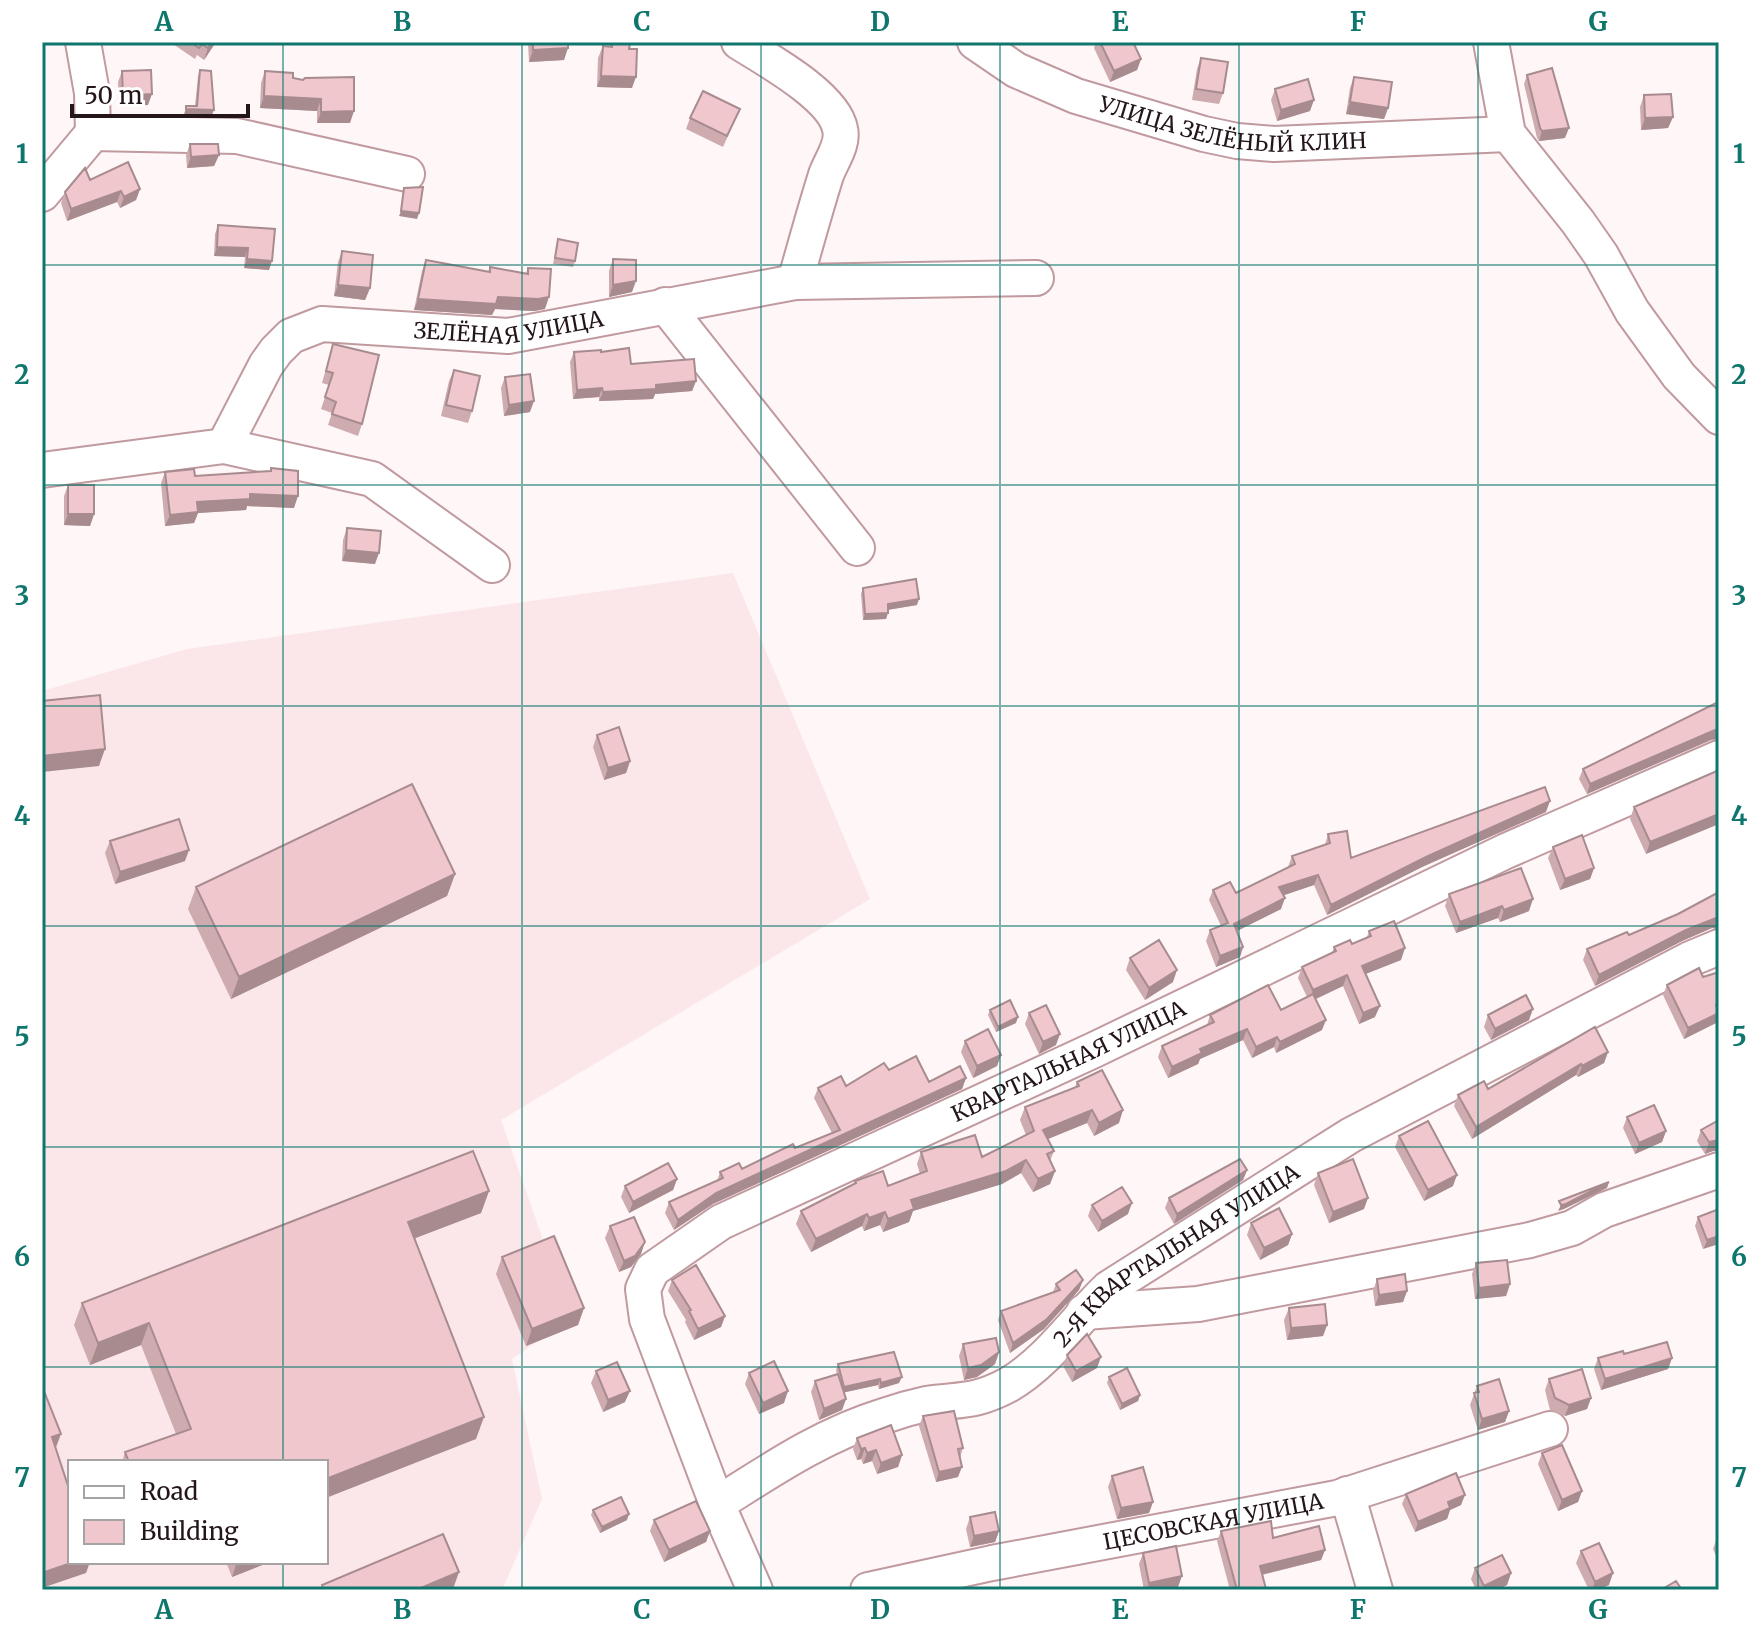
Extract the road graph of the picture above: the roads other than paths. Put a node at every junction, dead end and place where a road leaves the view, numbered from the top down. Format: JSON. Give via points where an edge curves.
{"nodes":[{"id":1,"x":83,"y":42,"type":"edge"},
{"id":2,"x":739,"y":42,"type":"edge"},
{"id":3,"x":975,"y":42,"type":"edge"},
{"id":4,"x":1491,"y":42,"type":"edge"},
{"id":5,"x":93,"y":133,"type":"junction"},
{"id":6,"x":1508,"y":134,"type":"junction"},
{"id":7,"x":407,"y":174,"type":"dead end"},
{"id":8,"x":42,"y":194,"type":"edge"},
{"id":9,"x":1036,"y":278,"type":"dead end"},
{"id":10,"x":795,"y":282,"type":"junction"},
{"id":11,"x":665,"y":305,"type":"junction"},
{"id":12,"x":1719,"y":417,"type":"edge"},
{"id":13,"x":224,"y":446,"type":"junction"},
{"id":14,"x":42,"y":470,"type":"edge"},
{"id":15,"x":857,"y":548,"type":"dead end"},
{"id":16,"x":492,"y":565,"type":"dead end"},
{"id":17,"x":1719,"y":758,"type":"edge"},
{"id":18,"x":1719,"y":947,"type":"edge"},
{"id":19,"x":1719,"y":1170,"type":"edge"},
{"id":20,"x":1084,"y":1312,"type":"junction"},
{"id":21,"x":1550,"y":1429,"type":"dead end"},
{"id":22,"x":1347,"y":1494,"type":"junction"},
{"id":23,"x":717,"y":1504,"type":"junction"},
{"id":24,"x":998,"y":1577,"type":"edge"},
{"id":25,"x":755,"y":1590,"type":"edge"},
{"id":26,"x":868,"y":1590,"type":"edge"},
{"id":27,"x":1375,"y":1590,"type":"edge"}],
"edges":[{"from":1,"to":5,"type":"street"},
{"from":2,"to":10,"type":"street","via":[[806,85],[837,119],[841,131]]},
{"from":3,"to":6,"type":"street","name":"УЛИЦА ЗЕЛЁНЫЙ КЛИН","via":[[1016,70],[1076,96],[1237,141]]},
{"from":4,"to":6,"type":"street"},
{"from":5,"to":7,"type":"street","via":[[237,136]]},
{"from":5,"to":8,"type":"street"},
{"from":6,"to":12,"type":"street","via":[[1578,222],[1679,376]]},
{"from":9,"to":10,"type":"street","name":"ЗЕЛЁНАЯ УЛИЦА"},
{"from":10,"to":11,"type":"street","name":"ЗЕЛЁНАЯ УЛИЦА"},
{"from":11,"to":13,"type":"street","name":"ЗЕЛЁНАЯ УЛИЦА","via":[[508,336],[322,324],[305,329],[283,343],[266,365]]},
{"from":11,"to":15,"type":"street"},
{"from":13,"to":14,"type":"street"},
{"from":13,"to":16,"type":"street","via":[[372,479]]},
{"from":17,"to":23,"type":"street","name":"КВАРТАЛЬНАЯ УЛИЦА","via":[[1506,851],[721,1222],[652,1270],[643,1289],[647,1319]]},
{"from":18,"to":20,"type":"street","name":"2-Я КВАРТАЛЬНАЯ УЛИЦА","via":[[1351,1135],[1122,1278]]},
{"from":19,"to":20,"type":"street","via":[[1530,1240],[1198,1304]]},
{"from":20,"to":23,"type":"street","name":"2-Я КВАРТАЛЬНАЯ УЛИЦА","via":[[1039,1362],[1007,1385],[981,1398],[912,1407],[842,1431]]},
{"from":21,"to":22,"type":"street","name":"ЦЕСОВСКАЯ УЛИЦА"},
{"from":22,"to":24,"type":"street","name":"ЦЕСОВСКАЯ УЛИЦА"},
{"from":22,"to":27,"type":"street"},
{"from":23,"to":25,"type":"street"},
{"from":24,"to":26,"type":"street","name":"ЦЕСОВСКАЯ УЛИЦА"}]}
